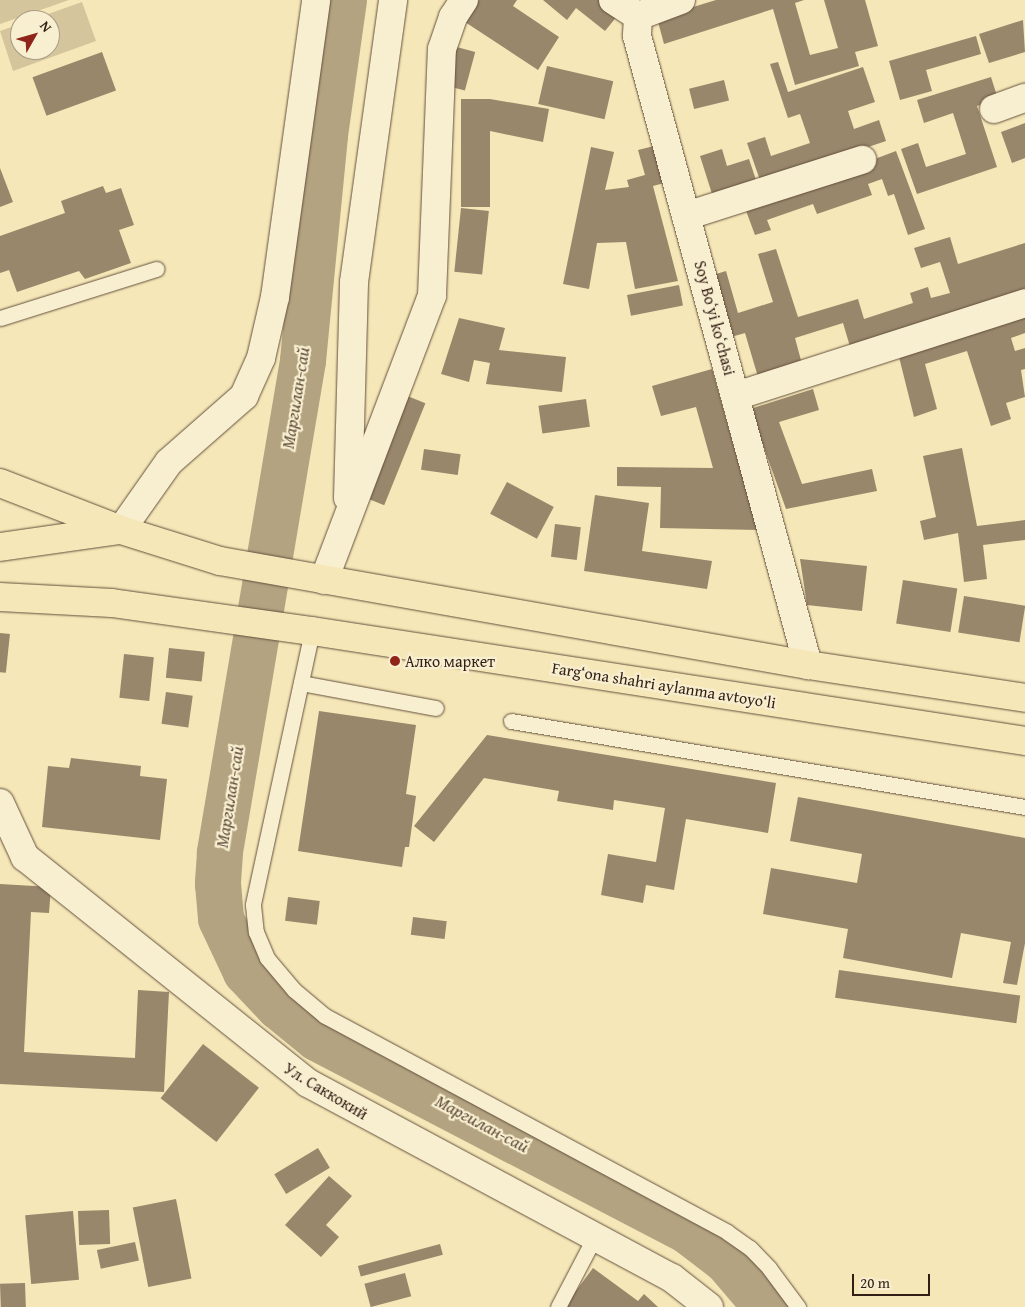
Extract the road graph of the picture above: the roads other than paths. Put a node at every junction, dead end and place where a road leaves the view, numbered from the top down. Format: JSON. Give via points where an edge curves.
{"nodes":[{"id":1,"x":316,"y":0,"type":"edge"},
{"id":2,"x":393,"y":0,"type":"edge"},
{"id":3,"x":464,"y":0,"type":"edge"},
{"id":4,"x":613,"y":0,"type":"edge"},
{"id":5,"x":681,"y":0,"type":"edge"},
{"id":6,"x":638,"y":16,"type":"junction"},
{"id":7,"x":1025,"y":98,"type":"edge"},
{"id":8,"x":994,"y":109,"type":"dead end"},
{"id":9,"x":862,"y":160,"type":"dead end"},
{"id":10,"x":686,"y":216,"type":"junction"},
{"id":11,"x":156,"y":269,"type":"dead end"},
{"id":12,"x":1025,"y":303,"type":"edge"},
{"id":13,"x":0,"y":318,"type":"edge"},
{"id":14,"x":736,"y":396,"type":"junction"},
{"id":15,"x":0,"y":483,"type":"edge"},
{"id":16,"x":348,"y":520,"type":"junction"},
{"id":17,"x":121,"y":530,"type":"junction"},
{"id":18,"x":0,"y":547,"type":"edge"},
{"id":19,"x":324,"y":580,"type":"junction"},
{"id":20,"x":0,"y":597,"type":"edge"},
{"id":21,"x":308,"y":630,"type":"junction"},
{"id":22,"x":808,"y":665,"type":"junction"},
{"id":23,"x":301,"y":683,"type":"junction"},
{"id":24,"x":1025,"y":698,"type":"edge"},
{"id":25,"x":436,"y":708,"type":"dead end"},
{"id":26,"x":511,"y":721,"type":"dead end"},
{"id":27,"x":1025,"y":741,"type":"edge"},
{"id":28,"x":0,"y":803,"type":"edge"},
{"id":29,"x":1025,"y":807,"type":"edge"},
{"id":30,"x":594,"y":1238,"type":"junction"},
{"id":31,"x":558,"y":1307,"type":"edge"},
{"id":32,"x":709,"y":1307,"type":"edge"},
{"id":33,"x":798,"y":1307,"type":"edge"}],
"edges":[{"from":1,"to":17,"type":"street","via":[[275,297],[261,358],[244,396],[169,462]]},
{"from":2,"to":16,"type":"street","via":[[354,282]]},
{"from":3,"to":16,"type":"street","via":[[453,17],[442,49],[432,296]]},
{"from":4,"to":6,"type":"street"},
{"from":5,"to":6,"type":"street"},
{"from":6,"to":10,"type":"street","name":"Soy Boʻyi koʻchasi","via":[[638,36]]},
{"from":7,"to":8,"type":"street"},
{"from":9,"to":10,"type":"street"},
{"from":10,"to":14,"type":"street","name":"Soy Boʻyi koʻchasi"},
{"from":11,"to":13,"type":"lane"},
{"from":12,"to":14,"type":"street"},
{"from":14,"to":22,"type":"street","name":"Soy Boʻyi koʻchasi"},
{"from":15,"to":17,"type":"highway"},
{"from":16,"to":19,"type":"street"},
{"from":17,"to":18,"type":"highway"},
{"from":17,"to":19,"type":"highway","via":[[220,562]]},
{"from":19,"to":22,"type":"highway"},
{"from":20,"to":21,"type":"highway","name":"Farg‘ona shahri aylanma avtoyo‘li","via":[[112,603]]},
{"from":21,"to":23,"type":"lane"},
{"from":21,"to":27,"type":"highway","name":"Farg‘ona shahri aylanma avtoyo‘li"},
{"from":22,"to":24,"type":"highway"},
{"from":23,"to":25,"type":"lane"},
{"from":23,"to":33,"type":"lane","via":[[253,905],[256,932],[267,958],[294,990],[325,1016],[727,1232],[750,1248]]},
{"from":26,"to":29,"type":"lane"},
{"from":28,"to":30,"type":"street","name":"Ул. Саккокий","via":[[25,857],[190,986],[273,1059],[308,1083]]},
{"from":30,"to":31,"type":"lane"},
{"from":30,"to":32,"type":"street","name":"Ул. Саккокий","via":[[672,1278]]}]}
